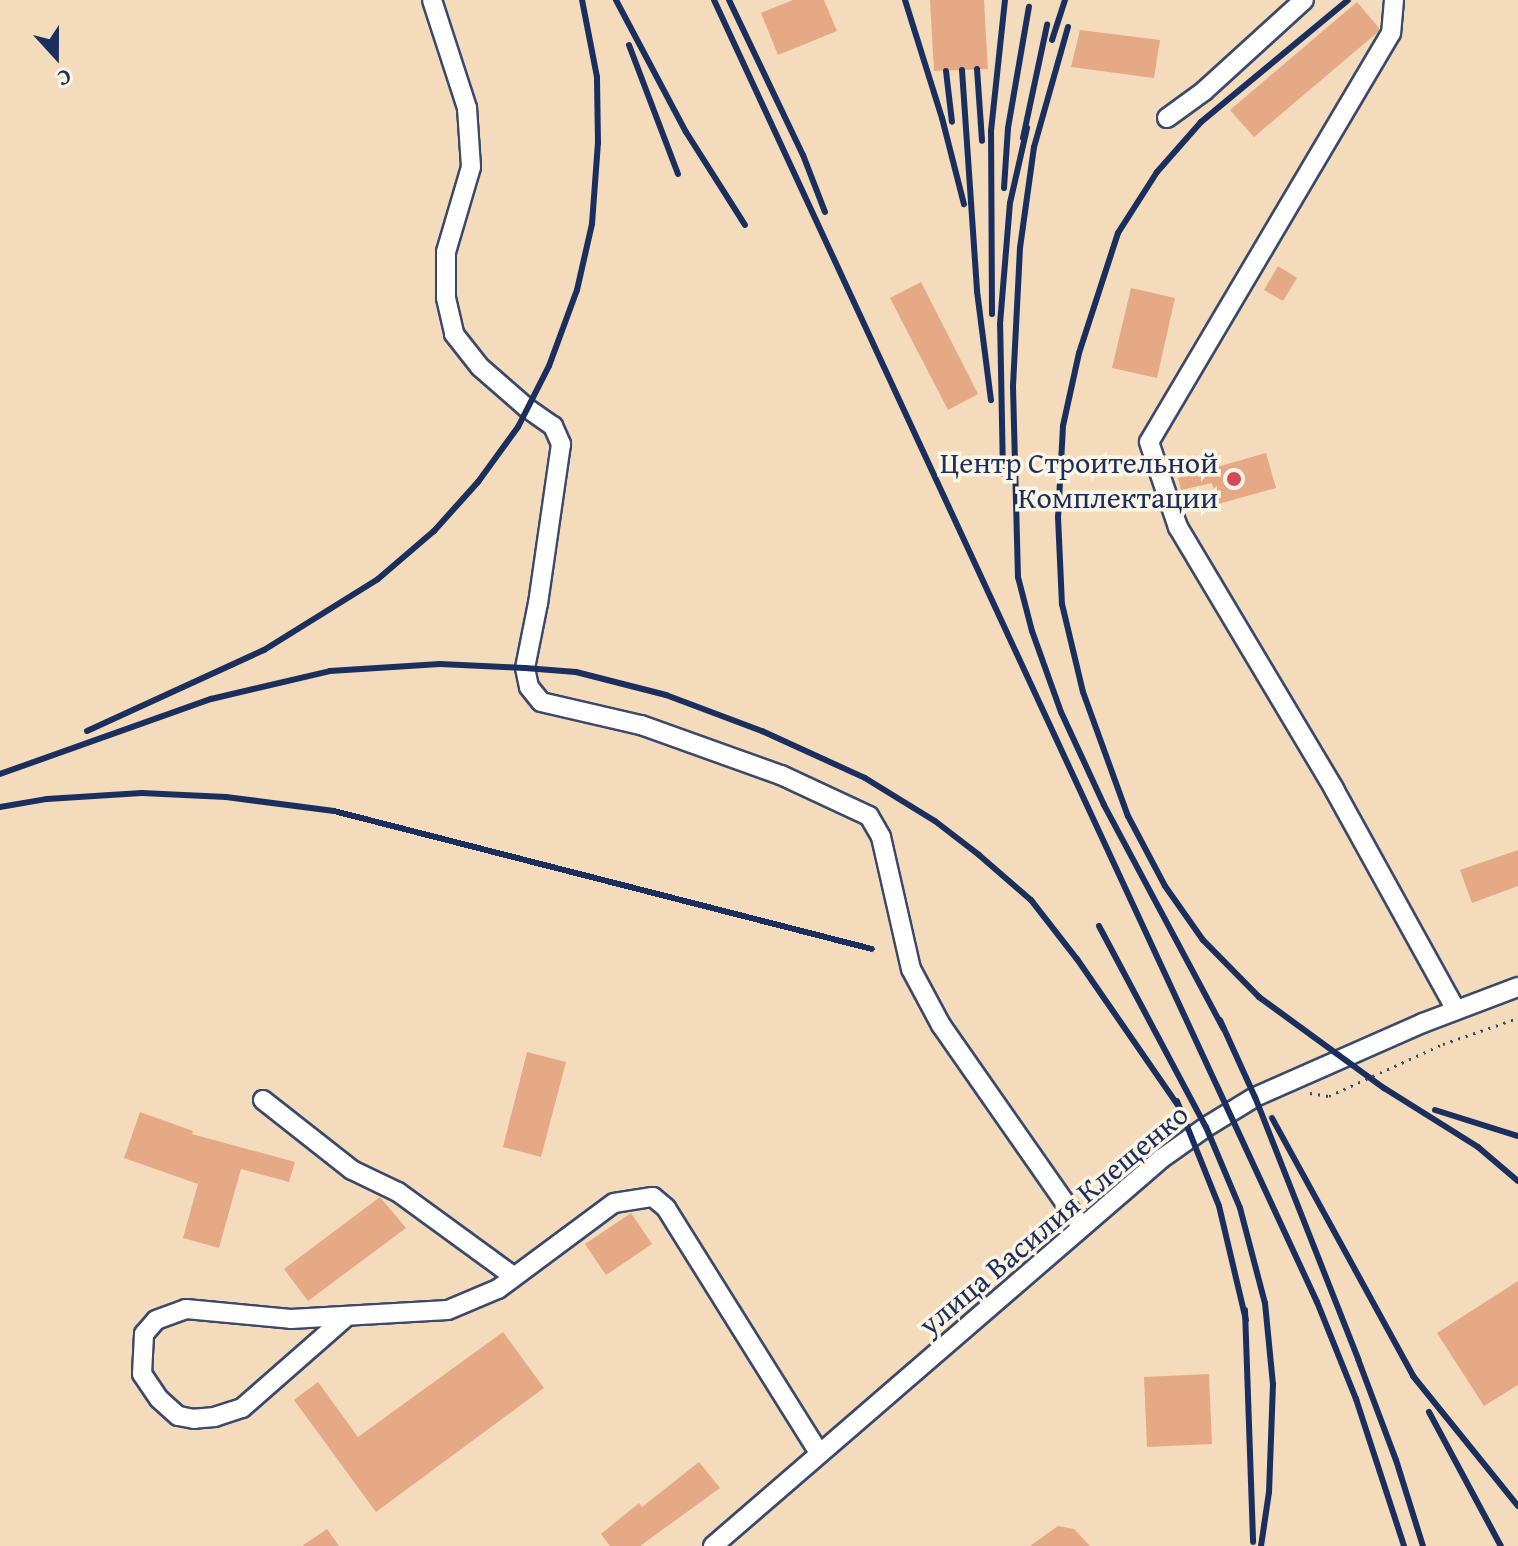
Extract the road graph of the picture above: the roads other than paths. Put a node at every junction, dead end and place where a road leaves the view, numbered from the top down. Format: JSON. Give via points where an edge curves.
{"nodes":[{"id":1,"x":432,"y":0,"type":"edge"},
{"id":2,"x":1304,"y":0,"type":"edge"},
{"id":3,"x":1394,"y":0,"type":"edge"},
{"id":4,"x":1167,"y":118,"type":"dead end"},
{"id":5,"x":1518,"y":987,"type":"edge"},
{"id":6,"x":1456,"y":1010,"type":"junction"},
{"id":7,"x":263,"y":1100,"type":"dead end"},
{"id":8,"x":1082,"y":1227,"type":"junction"},
{"id":9,"x":513,"y":1276,"type":"junction"},
{"id":10,"x":346,"y":1317,"type":"junction"},
{"id":11,"x":819,"y":1453,"type":"junction"},
{"id":12,"x":713,"y":1546,"type":"edge"}],
"edges":[{"from":1,"to":8,"type":"street","via":[[467,108],[471,167],[446,252],[446,298],[454,334],[480,367],[553,426],[561,444],[525,668],[529,687],[541,702],[641,725],[781,775],[869,816],[881,837],[911,969],[941,1025]]},
{"from":2,"to":4,"type":"street"},
{"from":3,"to":6,"type":"street","via":[[1391,33],[1149,442],[1178,527],[1334,789]]},
{"from":5,"to":6,"type":"street","name":"улица Василия Клещенко"},
{"from":6,"to":8,"type":"street","name":"улица Василия Клещенко","via":[[1247,1101],[1161,1159]]},
{"from":7,"to":9,"type":"street","via":[[352,1170],[398,1192]]},
{"from":8,"to":11,"type":"street","name":"улица Василия Клещенко"},
{"from":9,"to":10,"type":"street","via":[[484,1297],[448,1310]]},
{"from":9,"to":11,"type":"street","via":[[614,1203],[653,1197],[666,1208]]},
{"from":10,"to":10,"type":"street","via":[[291,1319],[186,1309],[156,1320],[144,1334],[142,1374],[178,1416],[215,1417],[242,1408]]},
{"from":11,"to":12,"type":"street","name":"улица Василия Клещенко"}]}
